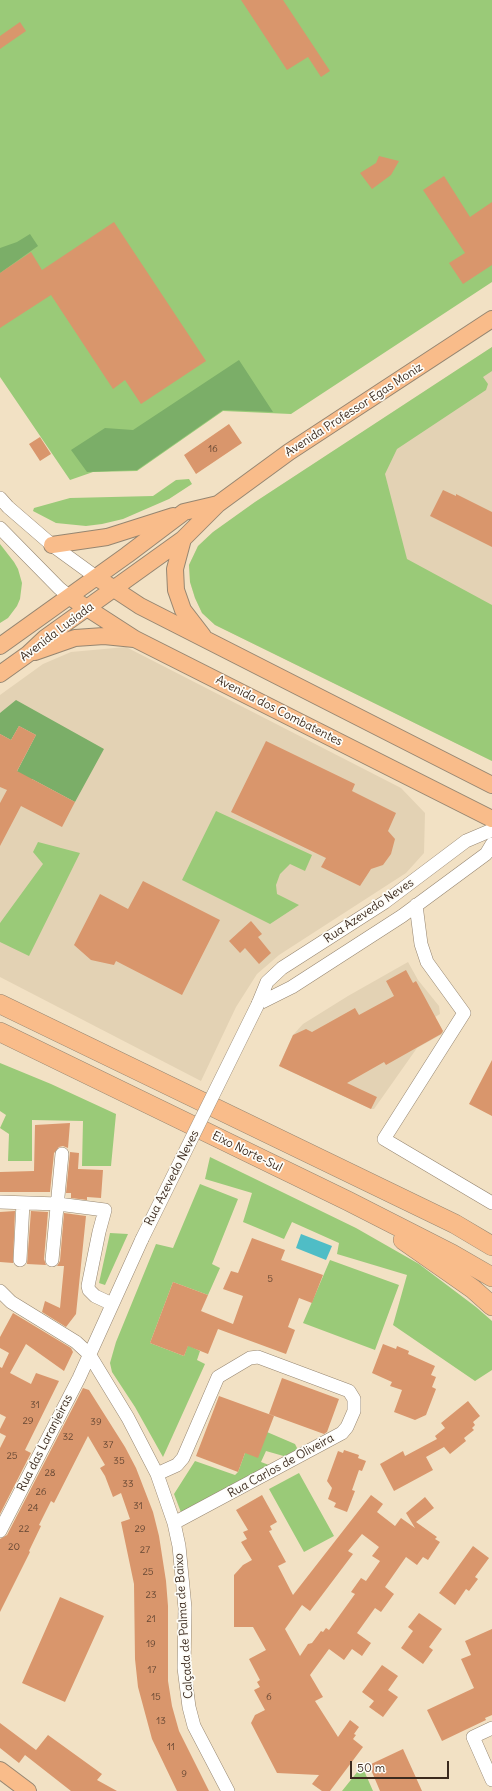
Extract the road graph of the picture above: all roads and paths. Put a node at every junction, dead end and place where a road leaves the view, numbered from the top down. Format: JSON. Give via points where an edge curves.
{"nodes":[{"id":1,"x":492,"y":319,"type":"edge"},
{"id":2,"x":0,"y":498,"type":"edge"},
{"id":3,"x":218,"y":504,"type":"junction"},
{"id":4,"x":184,"y":512,"type":"junction"},
{"id":5,"x":0,"y":528,"type":"edge"},
{"id":6,"x":183,"y":539,"type":"junction"},
{"id":7,"x":52,"y":545,"type":"junction"},
{"id":8,"x":96,"y":578,"type":"junction"},
{"id":9,"x":114,"y":590,"type":"junction"},
{"id":10,"x":70,"y":597,"type":"junction"},
{"id":11,"x":88,"y":608,"type":"junction"},
{"id":12,"x":205,"y":638,"type":"junction"},
{"id":13,"x":135,"y":639,"type":"junction"},
{"id":14,"x":0,"y":646,"type":"edge"},
{"id":15,"x":28,"y":654,"type":"junction"},
{"id":16,"x":0,"y":674,"type":"edge"},
{"id":17,"x":492,"y":785,"type":"edge"},
{"id":18,"x":492,"y":819,"type":"edge"},
{"id":19,"x":492,"y":830,"type":"edge"},
{"id":20,"x":492,"y":844,"type":"edge"},
{"id":21,"x":416,"y":905,"type":"junction"},
{"id":22,"x":0,"y":1004,"type":"edge"},
{"id":23,"x":258,"y":1004,"type":"junction"},
{"id":24,"x":0,"y":1032,"type":"edge"},
{"id":25,"x":0,"y":1045,"type":"edge"},
{"id":26,"x":112,"y":1086,"type":"junction"},
{"id":27,"x":62,"y":1154,"type":"dead end"},
{"id":28,"x":348,"y":1201,"type":"junction"},
{"id":29,"x":0,"y":1202,"type":"edge"},
{"id":30,"x":23,"y":1203,"type":"junction"},
{"id":31,"x":492,"y":1203,"type":"edge"},
{"id":32,"x":58,"y":1204,"type":"junction"},
{"id":33,"x":475,"y":1235,"type":"junction"},
{"id":34,"x":492,"y":1242,"type":"edge"},
{"id":35,"x":492,"y":1246,"type":"edge"},
{"id":36,"x":20,"y":1260,"type":"dead end"},
{"id":37,"x":52,"y":1260,"type":"dead end"},
{"id":38,"x":492,"y":1277,"type":"edge"},
{"id":39,"x":0,"y":1291,"type":"edge"},
{"id":40,"x":112,"y":1304,"type":"junction"},
{"id":41,"x":492,"y":1306,"type":"edge"},
{"id":42,"x":89,"y":1354,"type":"junction"},
{"id":43,"x":157,"y":1474,"type":"junction"},
{"id":44,"x":174,"y":1523,"type":"junction"},
{"id":45,"x":0,"y":1531,"type":"edge"},
{"id":46,"x":492,"y":1728,"type":"edge"},
{"id":47,"x":0,"y":1770,"type":"edge"},
{"id":48,"x":492,"y":1780,"type":"edge"},
{"id":49,"x":28,"y":1791,"type":"edge"},
{"id":50,"x":228,"y":1791,"type":"edge"}],
"edges":[{"from":1,"to":3,"type":"main road","name":"Avenida Professor Egas Moniz","via":[[289,452]]},
{"from":2,"to":7,"type":"street"},
{"from":3,"to":4,"type":"main road","name":"Avenida Professor Egas Moniz"},
{"from":3,"to":6,"type":"main road","name":"Avenida Professor Egas Moniz"},
{"from":4,"to":7,"type":"main road","via":[[107,537]]},
{"from":4,"to":8,"type":"main road","name":"Avenida Professor Egas Moniz"},
{"from":5,"to":10,"type":"street"},
{"from":6,"to":9,"type":"main road","name":"Avenida Professor Egas Moniz"},
{"from":6,"to":12,"type":"main road","via":[[175,569],[176,590],[183,610]]},
{"from":7,"to":8,"type":"street"},
{"from":8,"to":9,"type":"main road"},
{"from":8,"to":10,"type":"main road","name":"Avenida Lusíada"},
{"from":9,"to":11,"type":"main road","name":"Avenida Lusíada"},
{"from":9,"to":12,"type":"main road","via":[[140,606]]},
{"from":10,"to":11,"type":"main road","name":"Avenida dos Combatentes"},
{"from":10,"to":14,"type":"main road","name":"Avenida Lusíada"},
{"from":11,"to":13,"type":"main road","name":"Avenida dos Combatentes"},
{"from":11,"to":15,"type":"main road","name":"Avenida Lusíada","via":[[45,638]]},
{"from":12,"to":17,"type":"main road"},
{"from":13,"to":15,"type":"main road","via":[[104,636],[75,638]]},
{"from":13,"to":18,"type":"main road","name":"Avenida dos Combatentes"},
{"from":15,"to":16,"type":"main road","name":"Avenida Lusíada"},
{"from":19,"to":23,"type":"street","name":"Rua Azevedo Neves","via":[[466,841],[385,902],[282,968],[267,982]]},
{"from":20,"to":21,"type":"street","name":"Rua Azevedo Neves","via":[[486,854]]},
{"from":21,"to":23,"type":"street","name":"Rua Azevedo Neves","via":[[292,987]]},
{"from":21,"to":31,"type":"street","name":"Rua Azevedo Neves","via":[[427,962],[464,1013],[384,1139]]},
{"from":22,"to":33,"type":"highway"},
{"from":23,"to":40,"type":"street","name":"Rua Azevedo Neves","bridge":true},
{"from":24,"to":26,"type":"highway","name":"Eixo Norte-Sul"},
{"from":25,"to":26,"type":"highway"},
{"from":26,"to":28,"type":"highway","name":"Eixo Norte-Sul"},
{"from":27,"to":32,"type":"street"},
{"from":28,"to":38,"type":"highway","name":"Eixo Norte-Sul"},
{"from":28,"to":41,"type":"highway","via":[[473,1289]]},
{"from":29,"to":30,"type":"street"},
{"from":30,"to":32,"type":"street"},
{"from":30,"to":36,"type":"street"},
{"from":32,"to":37,"type":"street"},
{"from":32,"to":40,"type":"street","via":[[105,1210],[88,1286],[95,1296]]},
{"from":33,"to":34,"type":"highway"},
{"from":33,"to":35,"type":"highway"},
{"from":39,"to":42,"type":"street","name":"Calçada de Palma de Baixo","via":[[12,1302],[76,1342]]},
{"from":40,"to":42,"type":"street","name":"Rua Azevedo Neves"},
{"from":42,"to":43,"type":"street","name":"Calçada de Palma de Baixo","via":[[132,1424]]},
{"from":42,"to":45,"type":"street","name":"Rua das Laranjeiras"},
{"from":43,"to":44,"type":"street","name":"Calçada de Palma de Baixo"},
{"from":43,"to":44,"type":"street","name":"Rua Carlos de Oliveira","via":[[177,1465],[183,1458],[218,1377],[253,1357],[349,1391],[355,1403],[348,1426],[342,1432]]},
{"from":44,"to":50,"type":"street","name":"Calçada de Palma de Baixo","via":[[184,1592],[186,1691],[194,1726]]},
{"from":46,"to":48,"type":"street","via":[[473,1736]]},
{"from":47,"to":49,"type":"main road"}]}
